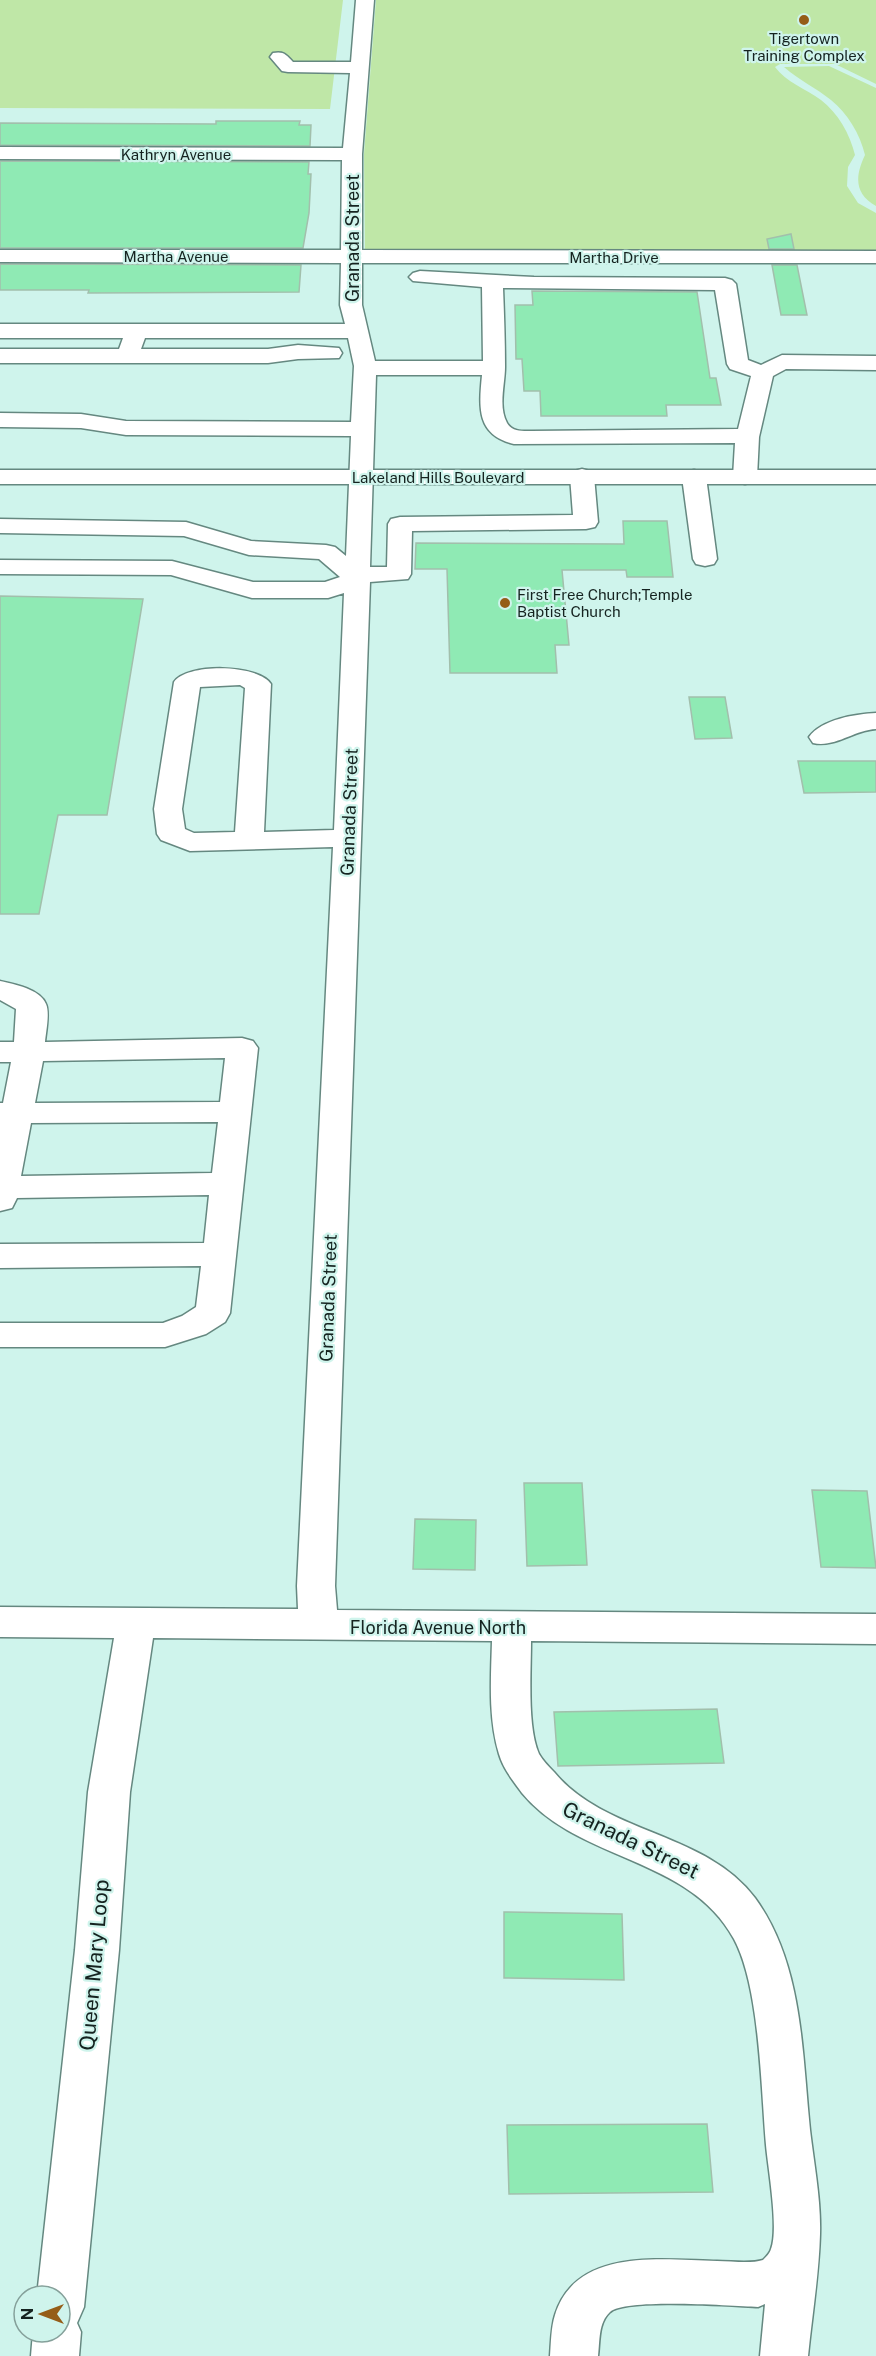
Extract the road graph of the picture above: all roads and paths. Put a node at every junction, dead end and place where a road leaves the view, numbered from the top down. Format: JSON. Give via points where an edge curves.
{"nodes":[{"id":1,"x":365,"y":0,"type":"edge"},
{"id":2,"x":279,"y":57,"type":"dead end"},
{"id":3,"x":360,"y":68,"type":"junction"},
{"id":4,"x":0,"y":153,"type":"edge"},
{"id":5,"x":352,"y":154,"type":"junction"},
{"id":6,"x":0,"y":256,"type":"edge"},
{"id":7,"x":876,"y":257,"type":"edge"},
{"id":8,"x":357,"y":270,"type":"junction"},
{"id":9,"x":397,"y":277,"type":"dead end"},
{"id":10,"x":492,"y":282,"type":"junction"},
{"id":11,"x":0,"y":331,"type":"edge"},
{"id":12,"x":136,"y":331,"type":"junction"},
{"id":13,"x":358,"y":331,"type":"junction"},
{"id":14,"x":0,"y":356,"type":"edge"},
{"id":15,"x":128,"y":356,"type":"junction"},
{"id":16,"x":364,"y":361,"type":"junction"},
{"id":17,"x":876,"y":363,"type":"edge"},
{"id":18,"x":494,"y":368,"type":"junction"},
{"id":19,"x":763,"y":373,"type":"junction"},
{"id":20,"x":0,"y":420,"type":"edge"},
{"id":21,"x":363,"y":429,"type":"junction"},
{"id":22,"x":746,"y":436,"type":"junction"},
{"id":23,"x":0,"y":477,"type":"edge"},
{"id":24,"x":582,"y":477,"type":"junction"},
{"id":25,"x":694,"y":477,"type":"junction"},
{"id":26,"x":745,"y":477,"type":"junction"},
{"id":27,"x":876,"y":477,"type":"edge"},
{"id":28,"x":361,"y":478,"type":"junction"},
{"id":29,"x":359,"y":524,"type":"junction"},
{"id":30,"x":400,"y":524,"type":"junction"},
{"id":31,"x":0,"y":526,"type":"edge"},
{"id":32,"x":210,"y":537,"type":"junction"},
{"id":33,"x":705,"y":559,"type":"dead end"},
{"id":34,"x":0,"y":567,"type":"edge"},
{"id":35,"x":172,"y":568,"type":"junction"},
{"id":36,"x":358,"y":577,"type":"junction"},
{"id":37,"x":876,"y":721,"type":"edge"},
{"id":38,"x":823,"y":737,"type":"dead end"},
{"id":39,"x":348,"y":838,"type":"junction"},
{"id":40,"x":249,"y":840,"type":"junction"},
{"id":41,"x":0,"y":990,"type":"edge"},
{"id":42,"x":14,"y":1052,"type":"edge"},
{"id":43,"x":235,"y":1112,"type":"junction"},
{"id":44,"x":9,"y":1113,"type":"edge"},
{"id":45,"x":228,"y":1184,"type":"junction"},
{"id":46,"x":1,"y":1192,"type":"edge"},
{"id":47,"x":219,"y":1254,"type":"junction"},
{"id":48,"x":0,"y":1256,"type":"edge"},
{"id":49,"x":0,"y":1335,"type":"edge"},
{"id":50,"x":0,"y":1622,"type":"edge"},
{"id":51,"x":136,"y":1624,"type":"junction"},
{"id":52,"x":318,"y":1626,"type":"junction"},
{"id":53,"x":511,"y":1627,"type":"junction"},
{"id":54,"x":876,"y":1629,"type":"edge"},
{"id":55,"x":794,"y":2258,"type":"junction"},
{"id":56,"x":62,"y":2284,"type":"edge"},
{"id":57,"x":574,"y":2356,"type":"edge"},
{"id":58,"x":784,"y":2356,"type":"edge"}],
"edges":[{"from":1,"to":3,"type":"street","name":"Granada Street"},
{"from":2,"to":3,"type":"street","via":[[288,67]]},
{"from":3,"to":5,"type":"street","name":"Granada Street"},
{"from":4,"to":5,"type":"street","name":"Kathryn Avenue"},
{"from":5,"to":8,"type":"street","name":"Granada Street"},
{"from":6,"to":8,"type":"street","name":"Martha Avenue"},
{"from":7,"to":8,"type":"street","name":"Martha Drive"},
{"from":8,"to":13,"type":"street","name":"Granada Street","via":[[351,305]]},
{"from":9,"to":10,"type":"street"},
{"from":10,"to":18,"type":"street"},
{"from":10,"to":19,"type":"street","via":[[725,284],[738,364]]},
{"from":11,"to":12,"type":"street"},
{"from":12,"to":13,"type":"street"},
{"from":12,"to":15,"type":"street"},
{"from":13,"to":16,"type":"street","name":"Granada Street"},
{"from":14,"to":15,"type":"street"},
{"from":15,"to":16,"type":"street","via":[[268,356],[298,352]]},
{"from":16,"to":18,"type":"street"},
{"from":16,"to":21,"type":"street","name":"Granada Street"},
{"from":17,"to":19,"type":"street","via":[[782,362]]},
{"from":18,"to":22,"type":"street","via":[[493,422],[499,431],[512,436]]},
{"from":19,"to":22,"type":"street"},
{"from":20,"to":21,"type":"street","via":[[81,421],[126,428]]},
{"from":21,"to":28,"type":"street","name":"Granada Street"},
{"from":22,"to":26,"type":"street"},
{"from":23,"to":28,"type":"street","name":"Lakeland Hills Boulevard"},
{"from":24,"to":25,"type":"street","name":"Lakeland Hills Boulevard"},
{"from":24,"to":28,"type":"street","name":"Lakeland Hills Boulevard"},
{"from":24,"to":30,"type":"street","via":[[585,522]]},
{"from":25,"to":26,"type":"street","name":"Lakeland Hills Boulevard"},
{"from":25,"to":33,"type":"street"},
{"from":26,"to":27,"type":"street","name":"Lakeland Hills Boulevard"},
{"from":28,"to":29,"type":"street","name":"Granada Street"},
{"from":29,"to":30,"type":"street"},
{"from":29,"to":36,"type":"street","name":"Granada Street"},
{"from":30,"to":36,"type":"street","via":[[399,574]]},
{"from":31,"to":32,"type":"street","via":[[186,529]]},
{"from":32,"to":35,"type":"street","via":[[205,556]]},
{"from":32,"to":36,"type":"street","via":[[249,548],[326,552]]},
{"from":34,"to":35,"type":"street"},
{"from":35,"to":36,"type":"street","via":[[252,590],[328,590]]},
{"from":36,"to":39,"type":"street","name":"Granada Street"},
{"from":37,"to":38,"type":"street","via":[[845,725]]},
{"from":39,"to":40,"type":"street"},
{"from":39,"to":52,"type":"street","name":"Granada Street","via":[[316,1586]]},
{"from":40,"to":40,"type":"street","via":[[190,842],[171,834],[168,809],[187,682],[191,679],[244,677],[258,684]]},
{"from":41,"to":42,"type":"street","via":[[32,1005]]},
{"from":42,"to":43,"type":"street","via":[[242,1048]]},
{"from":42,"to":44,"type":"street"},
{"from":43,"to":44,"type":"street"},
{"from":43,"to":45,"type":"street"},
{"from":44,"to":46,"type":"street"},
{"from":45,"to":46,"type":"street"},
{"from":45,"to":47,"type":"street"},
{"from":47,"to":48,"type":"street"},
{"from":47,"to":49,"type":"street","via":[[213,1313],[194,1325],[165,1335]]},
{"from":50,"to":51,"type":"street","name":"Florida Avenue North"},
{"from":51,"to":52,"type":"street","name":"Florida Avenue North"},
{"from":51,"to":56,"type":"street","name":"Queen Mary Loop","via":[[109,1792]]},
{"from":52,"to":53,"type":"street","name":"Florida Avenue North"},
{"from":53,"to":54,"type":"street","name":"Florida Avenue North"},
{"from":53,"to":55,"type":"street","name":"Granada Street","via":[[512,1719],[519,1756],[540,1790],[578,1818],[703,1874],[739,1909],[754,1934],[766,1964],[774,2006],[797,2233]]},
{"from":55,"to":57,"type":"street","via":[[779,2277],[758,2284],[641,2282],[613,2286],[593,2296],[578,2316]]},
{"from":55,"to":58,"type":"street","name":"Granada Street"}]}
